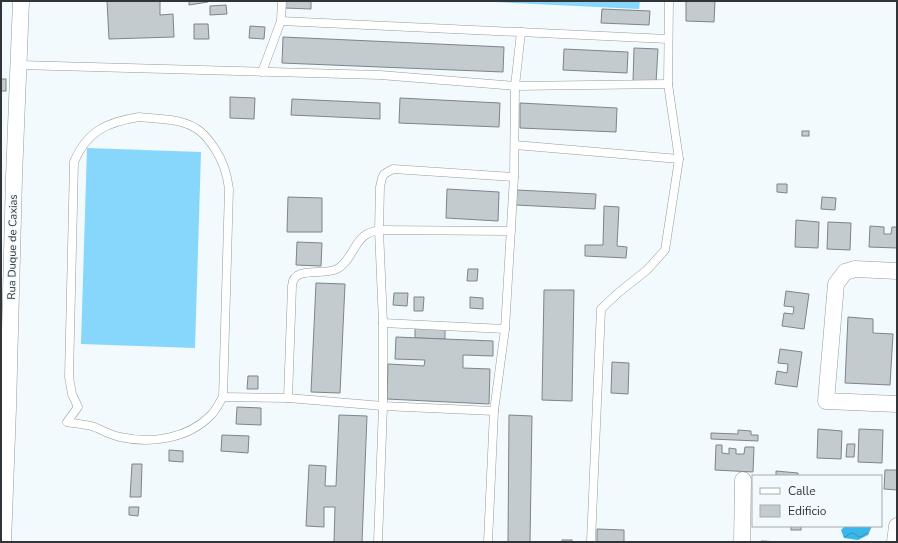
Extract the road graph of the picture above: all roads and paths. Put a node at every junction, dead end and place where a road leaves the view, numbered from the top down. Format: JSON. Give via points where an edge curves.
{"nodes":[{"id":1,"x":21,"y":1,"type":"edge"},
{"id":2,"x":282,"y":1,"type":"edge"},
{"id":3,"x":669,"y":1,"type":"edge"},
{"id":4,"x":281,"y":21,"type":"junction"},
{"id":5,"x":521,"y":32,"type":"junction"},
{"id":6,"x":668,"y":39,"type":"junction"},
{"id":7,"x":19,"y":65,"type":"junction"},
{"id":8,"x":262,"y":72,"type":"junction"},
{"id":9,"x":668,"y":84,"type":"junction"},
{"id":10,"x":515,"y":86,"type":"junction"},
{"id":11,"x":515,"y":145,"type":"junction"},
{"id":12,"x":679,"y":159,"type":"junction"},
{"id":13,"x":8,"y":177,"type":"edge"},
{"id":14,"x":514,"y":177,"type":"junction"},
{"id":15,"x":379,"y":230,"type":"junction"},
{"id":16,"x":511,"y":231,"type":"junction"},
{"id":17,"x":897,"y":271,"type":"edge"},
{"id":18,"x":383,"y":323,"type":"junction"},
{"id":19,"x":505,"y":329,"type":"junction"},
{"id":20,"x":223,"y":397,"type":"junction"},
{"id":21,"x":288,"y":398,"type":"junction"},
{"id":22,"x":897,"y":404,"type":"edge"},
{"id":23,"x":383,"y":406,"type":"junction"},
{"id":24,"x":5,"y":408,"type":"edge"},
{"id":25,"x":494,"y":411,"type":"junction"},
{"id":26,"x":743,"y":480,"type":"dead end"},
{"id":27,"x":897,"y":526,"type":"edge"},
{"id":28,"x":3,"y":542,"type":"edge"},
{"id":29,"x":378,"y":542,"type":"edge"},
{"id":30,"x":488,"y":542,"type":"edge"},
{"id":31,"x":591,"y":542,"type":"edge"},
{"id":32,"x":742,"y":542,"type":"edge"},
{"id":33,"x":895,"y":542,"type":"edge"}],
"edges":[{"from":1,"to":7,"type":"street","name":"Rua Duque de Caxias"},
{"from":2,"to":4,"type":"lane"},
{"from":3,"to":6,"type":"lane"},
{"from":4,"to":5,"type":"lane"},
{"from":4,"to":8,"type":"lane"},
{"from":5,"to":6,"type":"lane"},
{"from":5,"to":10,"type":"lane"},
{"from":6,"to":9,"type":"lane"},
{"from":7,"to":8,"type":"lane"},
{"from":7,"to":13,"type":"street","name":"Rua Duque de Caxias"},
{"from":8,"to":10,"type":"lane","via":[[380,75]]},
{"from":9,"to":10,"type":"lane"},
{"from":9,"to":12,"type":"lane"},
{"from":10,"to":11,"type":"lane"},
{"from":11,"to":12,"type":"lane"},
{"from":11,"to":14,"type":"lane"},
{"from":12,"to":31,"type":"lane","via":[[665,250],[647,270],[601,309]]},
{"from":13,"to":24,"type":"street","name":"Rua Duque de Caxias"},
{"from":14,"to":15,"type":"lane","via":[[393,169],[382,178]]},
{"from":14,"to":16,"type":"lane"},
{"from":15,"to":16,"type":"lane"},
{"from":15,"to":18,"type":"lane"},
{"from":15,"to":21,"type":"lane","via":[[366,234],[339,268],[300,273],[292,280]]},
{"from":16,"to":19,"type":"lane"},
{"from":17,"to":22,"type":"street","via":[[855,268],[845,272],[836,284],[826,401]]},
{"from":18,"to":19,"type":"lane"},
{"from":18,"to":23,"type":"lane"},
{"from":19,"to":25,"type":"lane"},
{"from":20,"to":20,"type":"lane","via":[[199,426],[167,439],[121,438],[96,428],[67,422],[78,407],[72,394],[69,377],[74,162],[80,149],[101,128],[139,117],[186,124],[201,131],[222,159],[229,189]]},
{"from":20,"to":21,"type":"lane"},
{"from":21,"to":23,"type":"lane"},
{"from":23,"to":25,"type":"lane"},
{"from":23,"to":29,"type":"lane"},
{"from":24,"to":28,"type":"street","name":"Rua Duque de Caxias"},
{"from":25,"to":30,"type":"lane"},
{"from":26,"to":32,"type":"street"},
{"from":27,"to":33,"type":"street"}]}
